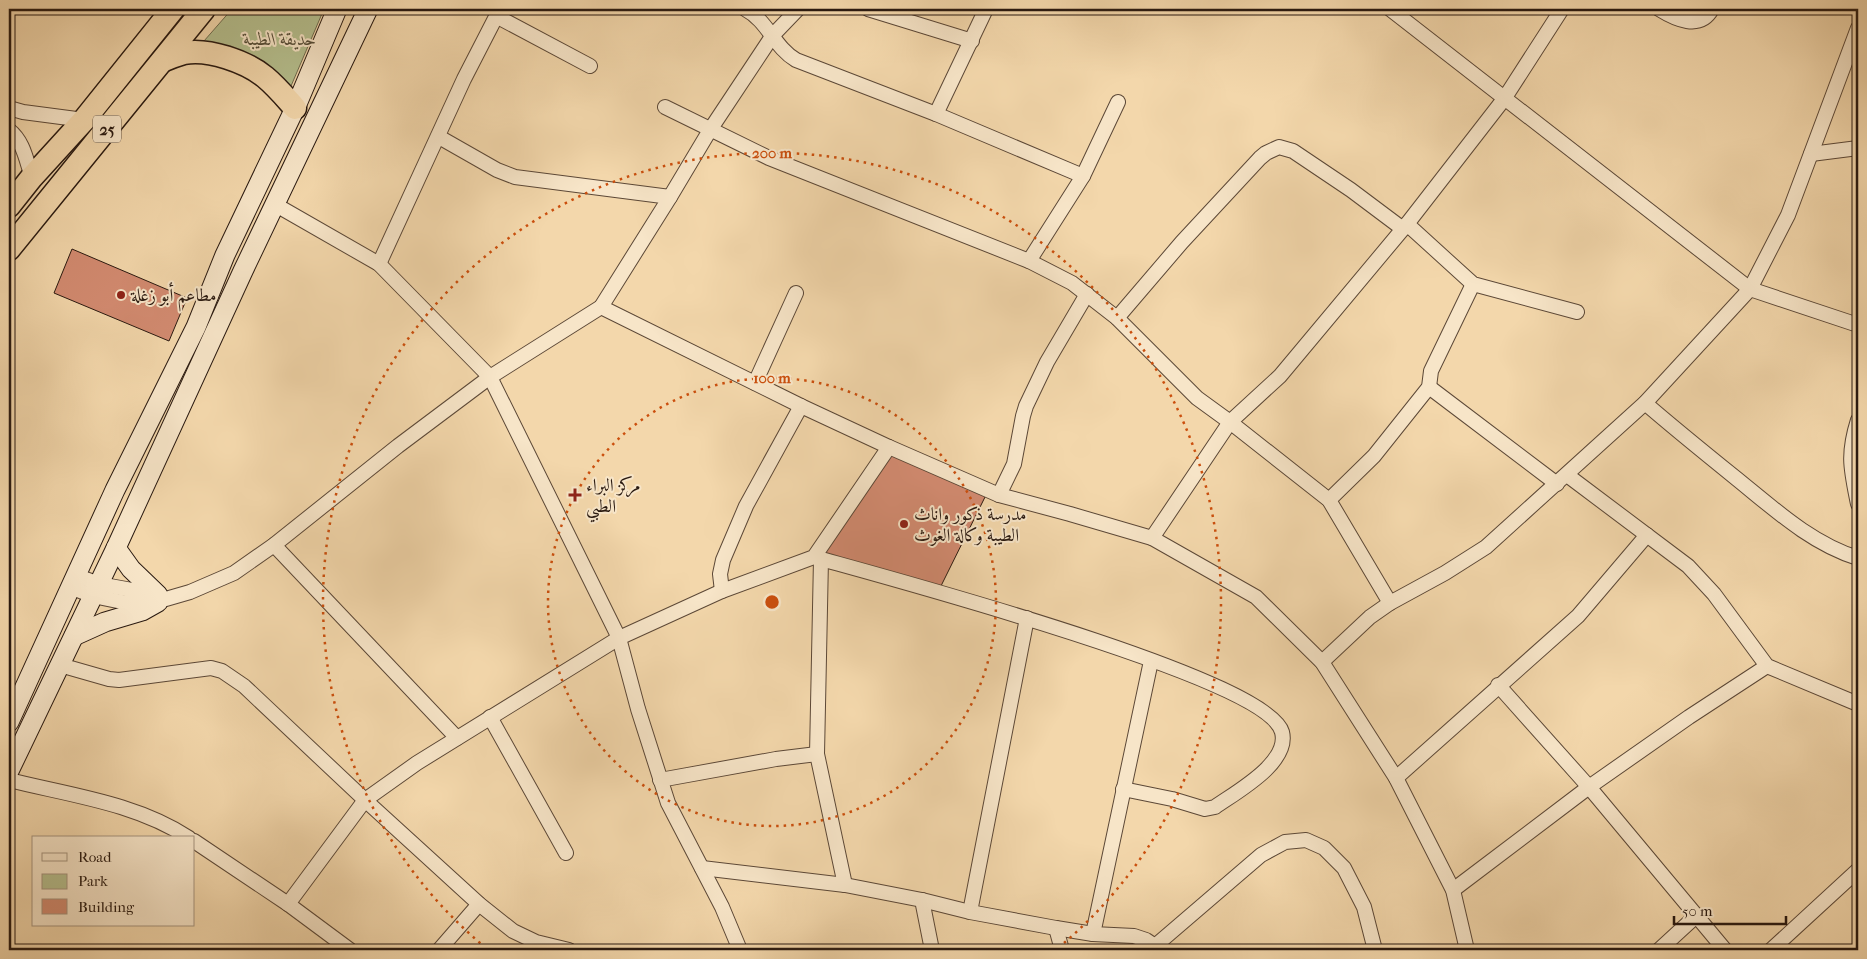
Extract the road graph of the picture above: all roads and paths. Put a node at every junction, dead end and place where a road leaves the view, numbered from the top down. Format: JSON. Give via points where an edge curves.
{"nodes":[{"id":1,"x":173,"y":9,"type":"edge"},
{"id":2,"x":204,"y":9,"type":"edge"},
{"id":3,"x":337,"y":9,"type":"edge"},
{"id":4,"x":368,"y":9,"type":"edge"},
{"id":5,"x":745,"y":9,"type":"edge"},
{"id":6,"x":798,"y":9,"type":"edge"},
{"id":7,"x":868,"y":9,"type":"edge"},
{"id":8,"x":986,"y":9,"type":"edge"},
{"id":9,"x":1390,"y":9,"type":"edge"},
{"id":10,"x":1562,"y":9,"type":"edge"},
{"id":11,"x":1659,"y":9,"type":"edge"},
{"id":12,"x":1712,"y":9,"type":"edge"},
{"id":13,"x":498,"y":12,"type":"edge"},
{"id":14,"x":1858,"y":28,"type":"edge"},
{"id":15,"x":773,"y":35,"type":"junction"},
{"id":16,"x":972,"y":41,"type":"junction"},
{"id":17,"x":162,"y":61,"type":"junction"},
{"id":18,"x":590,"y":66,"type":"dead end"},
{"id":19,"x":1504,"y":99,"type":"junction"},
{"id":20,"x":1118,"y":102,"type":"dead end"},
{"id":21,"x":665,"y":107,"type":"dead end"},
{"id":22,"x":9,"y":108,"type":"edge"},
{"id":23,"x":295,"y":108,"type":"junction"},
{"id":24,"x":936,"y":114,"type":"junction"},
{"id":25,"x":84,"y":120,"type":"junction"},
{"id":26,"x":9,"y":130,"type":"edge"},
{"id":27,"x":710,"y":130,"type":"junction"},
{"id":28,"x":439,"y":137,"type":"junction"},
{"id":29,"x":1858,"y":148,"type":"edge"},
{"id":30,"x":1811,"y":154,"type":"junction"},
{"id":31,"x":1083,"y":176,"type":"junction"},
{"id":32,"x":32,"y":177,"type":"junction"},
{"id":33,"x":670,"y":197,"type":"junction"},
{"id":34,"x":276,"y":205,"type":"junction"},
{"id":35,"x":9,"y":206,"type":"edge"},
{"id":36,"x":1405,"y":226,"type":"junction"},
{"id":37,"x":9,"y":249,"type":"edge"},
{"id":38,"x":1029,"y":261,"type":"junction"},
{"id":39,"x":379,"y":264,"type":"junction"},
{"id":40,"x":1473,"y":284,"type":"junction"},
{"id":41,"x":1750,"y":289,"type":"junction"},
{"id":42,"x":796,"y":293,"type":"dead end"},
{"id":43,"x":1088,"y":294,"type":"junction"},
{"id":44,"x":601,"y":306,"type":"junction"},
{"id":45,"x":1577,"y":312,"type":"dead end"},
{"id":46,"x":1117,"y":318,"type":"junction"},
{"id":47,"x":1858,"y":325,"type":"edge"},
{"id":48,"x":490,"y":377,"type":"junction"},
{"id":49,"x":755,"y":383,"type":"junction"},
{"id":50,"x":1429,"y":387,"type":"junction"},
{"id":51,"x":1645,"y":404,"type":"junction"},
{"id":52,"x":801,"y":406,"type":"junction"},
{"id":53,"x":1858,"y":420,"type":"edge"},
{"id":54,"x":1230,"y":422,"type":"junction"},
{"id":55,"x":889,"y":447,"type":"junction"},
{"id":56,"x":1562,"y":479,"type":"junction"},
{"id":57,"x":999,"y":495,"type":"junction"},
{"id":58,"x":1329,"y":500,"type":"junction"},
{"id":59,"x":1858,"y":504,"type":"edge"},
{"id":60,"x":1646,"y":535,"type":"junction"},
{"id":61,"x":1152,"y":538,"type":"junction"},
{"id":62,"x":274,"y":545,"type":"junction"},
{"id":63,"x":116,"y":548,"type":"junction"},
{"id":64,"x":818,"y":558,"type":"junction"},
{"id":65,"x":1858,"y":558,"type":"edge"},
{"id":66,"x":73,"y":581,"type":"junction"},
{"id":67,"x":96,"y":590,"type":"junction"},
{"id":68,"x":722,"y":591,"type":"junction"},
{"id":69,"x":161,"y":598,"type":"junction"},
{"id":70,"x":1390,"y":603,"type":"junction"},
{"id":71,"x":1027,"y":618,"type":"junction"},
{"id":72,"x":74,"y":636,"type":"junction"},
{"id":73,"x":619,"y":638,"type":"junction"},
{"id":74,"x":1150,"y":661,"type":"junction"},
{"id":75,"x":1322,"y":662,"type":"junction"},
{"id":76,"x":60,"y":665,"type":"junction"},
{"id":77,"x":1767,"y":666,"type":"junction"},
{"id":78,"x":1498,"y":685,"type":"junction"},
{"id":79,"x":1858,"y":704,"type":"edge"},
{"id":80,"x":10,"y":716,"type":"edge"},
{"id":81,"x":490,"y":717,"type":"junction"},
{"id":82,"x":458,"y":738,"type":"junction"},
{"id":83,"x":817,"y":754,"type":"junction"},
{"id":84,"x":9,"y":770,"type":"edge"},
{"id":85,"x":1396,"y":778,"type":"junction"},
{"id":86,"x":9,"y":780,"type":"edge"},
{"id":87,"x":660,"y":780,"type":"junction"},
{"id":88,"x":1588,"y":787,"type":"junction"},
{"id":89,"x":1123,"y":789,"type":"junction"},
{"id":90,"x":365,"y":800,"type":"junction"},
{"id":91,"x":186,"y":836,"type":"edge"},
{"id":92,"x":195,"y":842,"type":"edge"},
{"id":93,"x":566,"y":853,"type":"dead end"},
{"id":94,"x":702,"y":868,"type":"junction"},
{"id":95,"x":1858,"y":870,"type":"edge"},
{"id":96,"x":845,"y":884,"type":"junction"},
{"id":97,"x":1453,"y":890,"type":"junction"},
{"id":98,"x":922,"y":900,"type":"junction"},
{"id":99,"x":288,"y":904,"type":"junction"},
{"id":100,"x":479,"y":904,"type":"junction"},
{"id":101,"x":970,"y":912,"type":"junction"},
{"id":102,"x":1696,"y":916,"type":"junction"},
{"id":103,"x":1056,"y":928,"type":"junction"},
{"id":104,"x":1093,"y":934,"type":"junction"},
{"id":105,"x":1155,"y":948,"type":"edge"},
{"id":106,"x":350,"y":950,"type":"edge"},
{"id":107,"x":439,"y":950,"type":"edge"},
{"id":108,"x":569,"y":950,"type":"edge"},
{"id":109,"x":740,"y":950,"type":"edge"},
{"id":110,"x":932,"y":950,"type":"edge"},
{"id":111,"x":1062,"y":950,"type":"edge"},
{"id":112,"x":1375,"y":950,"type":"edge"},
{"id":113,"x":1467,"y":950,"type":"edge"},
{"id":114,"x":1659,"y":950,"type":"edge"},
{"id":115,"x":1725,"y":950,"type":"edge"},
{"id":116,"x":1771,"y":950,"type":"edge"}],
"edges":[{"from":1,"to":25,"type":"highway","number":"25"},
{"from":2,"to":17,"type":"highway","number":"25"},
{"from":3,"to":23,"type":"main road"},
{"from":4,"to":34,"type":"main road"},
{"from":5,"to":15,"type":"street"},
{"from":6,"to":15,"type":"street"},
{"from":7,"to":16,"type":"street"},
{"from":8,"to":16,"type":"street"},
{"from":9,"to":19,"type":"street"},
{"from":10,"to":19,"type":"street"},
{"from":11,"to":12,"type":"street","via":[[1690,22],[1705,18]]},
{"from":13,"to":18,"type":"street"},
{"from":13,"to":28,"type":"street"},
{"from":14,"to":30,"type":"street"},
{"from":15,"to":24,"type":"street","via":[[781,49],[796,60]]},
{"from":15,"to":27,"type":"street"},
{"from":16,"to":24,"type":"street"},
{"from":17,"to":23,"type":"highway","via":[[185,53],[202,52],[229,58],[265,76]]},
{"from":17,"to":37,"type":"highway","number":"25"},
{"from":19,"to":36,"type":"street"},
{"from":19,"to":41,"type":"street"},
{"from":20,"to":31,"type":"street"},
{"from":21,"to":27,"type":"street"},
{"from":22,"to":25,"type":"street"},
{"from":23,"to":66,"type":"main road","via":[[225,255],[196,327]]},
{"from":24,"to":31,"type":"street"},
{"from":25,"to":32,"type":"highway","number":"25"},
{"from":26,"to":32,"type":"street","via":[[23,147]]},
{"from":27,"to":33,"type":"street"},
{"from":27,"to":38,"type":"street","via":[[769,158]]},
{"from":28,"to":33,"type":"street","via":[[515,177]]},
{"from":28,"to":39,"type":"street"},
{"from":29,"to":30,"type":"street"},
{"from":30,"to":41,"type":"street","via":[[1788,215]]},
{"from":31,"to":38,"type":"street"},
{"from":32,"to":35,"type":"highway","number":"25"},
{"from":33,"to":44,"type":"street"},
{"from":34,"to":39,"type":"street"},
{"from":34,"to":63,"type":"main road"},
{"from":36,"to":40,"type":"street"},
{"from":36,"to":46,"type":"street","via":[[1293,151],[1279,147],[1272,149],[1189,235]]},
{"from":36,"to":54,"type":"street","via":[[1280,376]]},
{"from":38,"to":43,"type":"street"},
{"from":39,"to":48,"type":"street"},
{"from":40,"to":45,"type":"street"},
{"from":40,"to":50,"type":"street","via":[[1431,371]]},
{"from":41,"to":47,"type":"street"},
{"from":41,"to":51,"type":"street"},
{"from":42,"to":49,"type":"street"},
{"from":43,"to":46,"type":"street"},
{"from":43,"to":57,"type":"street","via":[[1047,362],[1026,406],[1014,464]]},
{"from":44,"to":48,"type":"street"},
{"from":44,"to":49,"type":"street"},
{"from":46,"to":54,"type":"street","via":[[1197,398]]},
{"from":48,"to":62,"type":"street"},
{"from":48,"to":73,"type":"street"},
{"from":49,"to":52,"type":"street"},
{"from":50,"to":56,"type":"street"},
{"from":50,"to":58,"type":"street","via":[[1374,456]]},
{"from":51,"to":56,"type":"street"},
{"from":51,"to":65,"type":"street","via":[[1784,516],[1821,542]]},
{"from":52,"to":55,"type":"street"},
{"from":52,"to":68,"type":"street","via":[[746,506],[723,560],[720,574]]},
{"from":53,"to":59,"type":"street","via":[[1850,459]]},
{"from":54,"to":58,"type":"street"},
{"from":54,"to":61,"type":"street"},
{"from":55,"to":57,"type":"street"},
{"from":55,"to":64,"type":"street"},
{"from":56,"to":60,"type":"street"},
{"from":56,"to":70,"type":"street","via":[[1486,546]]},
{"from":57,"to":61,"type":"street"},
{"from":58,"to":70,"type":"street"},
{"from":60,"to":77,"type":"street","via":[[1705,582]]},
{"from":60,"to":78,"type":"street","via":[[1578,616]]},
{"from":61,"to":75,"type":"street","via":[[1256,597]]},
{"from":62,"to":69,"type":"street","via":[[234,573],[190,592]]},
{"from":62,"to":82,"type":"street"},
{"from":63,"to":67,"type":"main road"},
{"from":63,"to":69,"type":"main road","via":[[131,569]]},
{"from":64,"to":68,"type":"street"},
{"from":64,"to":71,"type":"street"},
{"from":64,"to":83,"type":"street"},
{"from":66,"to":67,"type":"street"},
{"from":66,"to":80,"type":"main road"},
{"from":67,"to":69,"type":"street","via":[[127,602]]},
{"from":67,"to":72,"type":"main road"},
{"from":68,"to":73,"type":"street"},
{"from":69,"to":72,"type":"main road","via":[[142,611]]},
{"from":70,"to":75,"type":"street","via":[[1358,627]]},
{"from":71,"to":74,"type":"street","via":[[1098,640]]},
{"from":71,"to":101,"type":"street"},
{"from":72,"to":76,"type":"main road"},
{"from":73,"to":81,"type":"street"},
{"from":73,"to":87,"type":"street"},
{"from":74,"to":89,"type":"street"},
{"from":74,"to":89,"type":"street","via":[[1234,694],[1256,707],[1276,721],[1282,732],[1282,745],[1278,757],[1266,770],[1216,807],[1205,809]]},
{"from":75,"to":85,"type":"street"},
{"from":76,"to":84,"type":"main road"},
{"from":76,"to":90,"type":"street","via":[[119,680],[211,668],[222,671],[244,686]]},
{"from":77,"to":79,"type":"street"},
{"from":77,"to":88,"type":"street"},
{"from":78,"to":85,"type":"street"},
{"from":78,"to":88,"type":"street"},
{"from":81,"to":82,"type":"street"},
{"from":81,"to":93,"type":"street"},
{"from":82,"to":90,"type":"street"},
{"from":83,"to":87,"type":"street"},
{"from":83,"to":96,"type":"street"},
{"from":85,"to":97,"type":"street"},
{"from":86,"to":91,"type":"street","via":[[128,809],[155,818]]},
{"from":87,"to":94,"type":"street","via":[[680,828]]},
{"from":88,"to":97,"type":"street"},
{"from":88,"to":102,"type":"street"},
{"from":89,"to":104,"type":"street"},
{"from":90,"to":99,"type":"street"},
{"from":90,"to":100,"type":"street"},
{"from":92,"to":99,"type":"street"},
{"from":94,"to":96,"type":"street"},
{"from":94,"to":109,"type":"street"},
{"from":95,"to":116,"type":"street"},
{"from":96,"to":98,"type":"street"},
{"from":97,"to":113,"type":"street"},
{"from":98,"to":101,"type":"street"},
{"from":98,"to":110,"type":"street"},
{"from":99,"to":106,"type":"street"},
{"from":100,"to":107,"type":"street"},
{"from":100,"to":108,"type":"street","via":[[519,935]]},
{"from":101,"to":103,"type":"street"},
{"from":102,"to":114,"type":"street"},
{"from":102,"to":115,"type":"street"},
{"from":103,"to":104,"type":"street"},
{"from":103,"to":111,"type":"street"},
{"from":104,"to":105,"type":"street","via":[[1134,936]]},
{"from":105,"to":112,"type":"street","via":[[1261,854],[1285,842],[1306,840],[1324,848],[1344,868],[1364,907]]}]}
